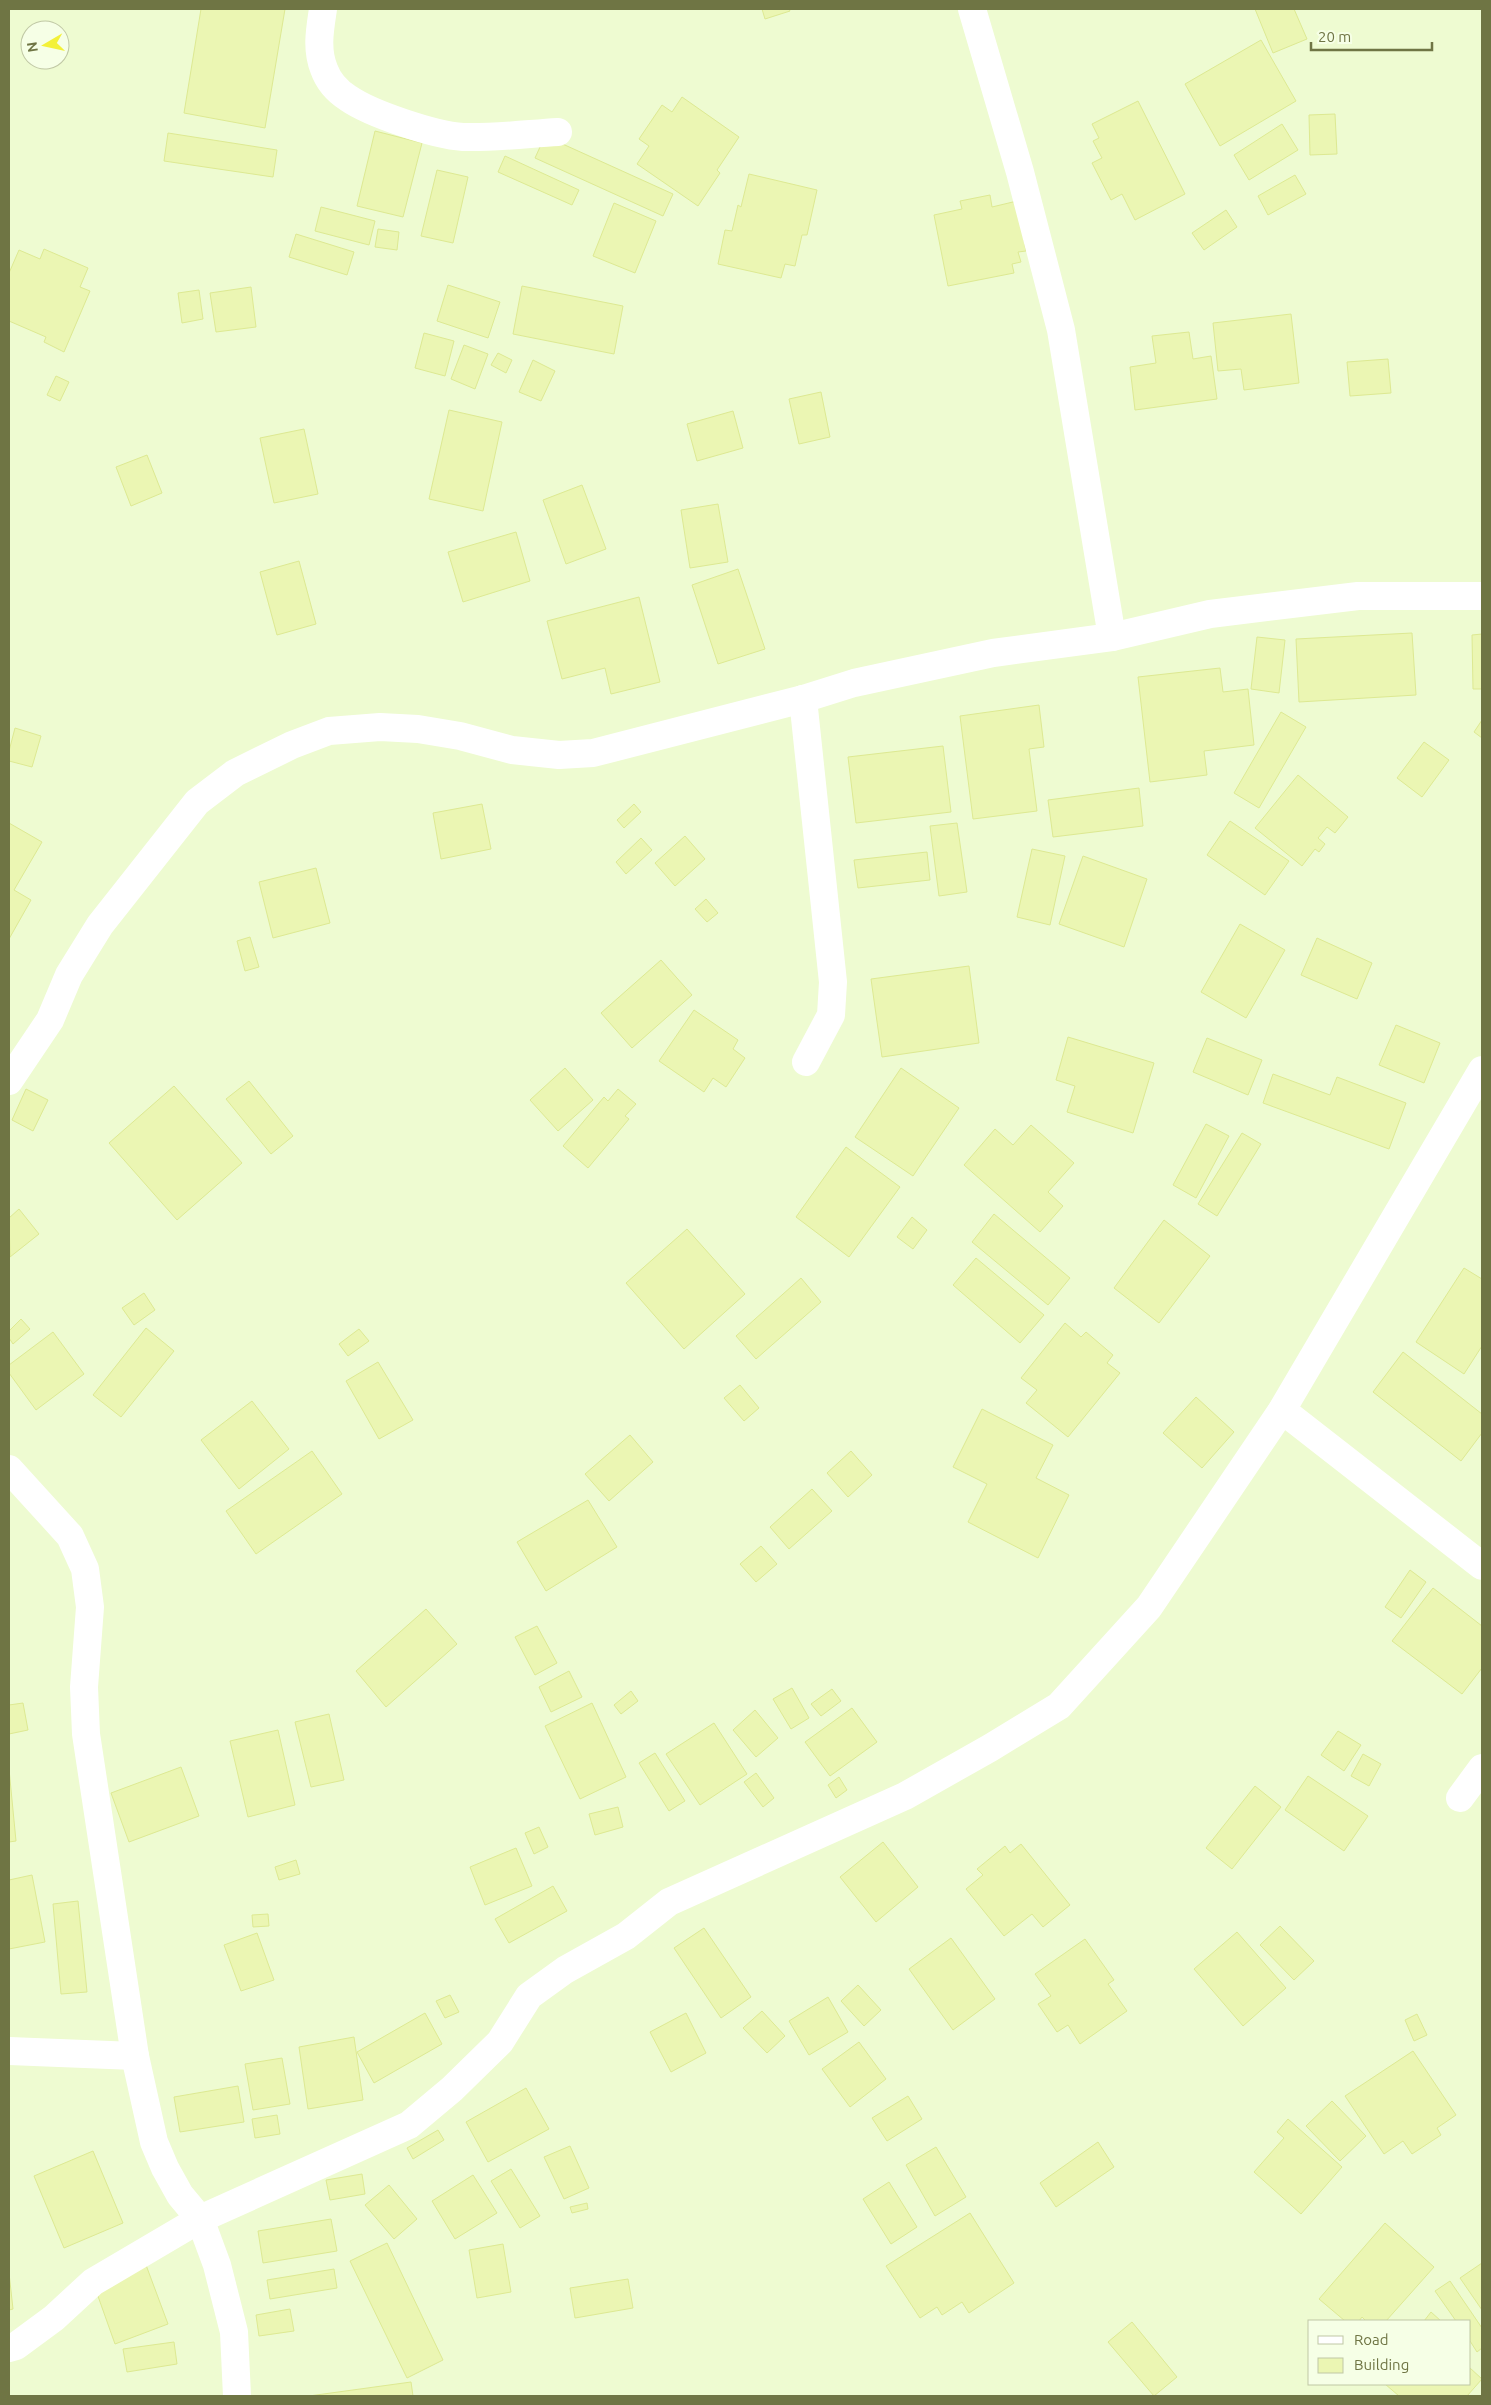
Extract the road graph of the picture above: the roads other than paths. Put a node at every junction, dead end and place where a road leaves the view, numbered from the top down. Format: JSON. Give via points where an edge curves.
{"nodes":[{"id":1,"x":323,"y":9,"type":"edge"},
{"id":2,"x":972,"y":9,"type":"edge"},
{"id":3,"x":558,"y":132,"type":"dead end"},
{"id":4,"x":1482,"y":596,"type":"edge"},
{"id":5,"x":1112,"y":637,"type":"junction"},
{"id":6,"x":803,"y":699,"type":"junction"},
{"id":7,"x":806,"y":1062,"type":"dead end"},
{"id":8,"x":1481,"y":1075,"type":"edge"},
{"id":9,"x":9,"y":1081,"type":"edge"},
{"id":10,"x":1282,"y":1410,"type":"junction"},
{"id":11,"x":9,"y":1469,"type":"edge"},
{"id":12,"x":1482,"y":1566,"type":"edge"},
{"id":13,"x":1482,"y":1768,"type":"edge"},
{"id":14,"x":1460,"y":1798,"type":"dead end"},
{"id":15,"x":9,"y":2051,"type":"edge"},
{"id":16,"x":134,"y":2056,"type":"junction"},
{"id":17,"x":200,"y":2219,"type":"junction"},
{"id":18,"x":9,"y":2348,"type":"edge"},
{"id":19,"x":237,"y":2396,"type":"edge"}],
"edges":[{"from":1,"to":3,"type":"street","via":[[319,36],[324,69],[334,87],[348,99],[409,124],[461,136]]},
{"from":2,"to":5,"type":"street","via":[[1020,172],[1061,330]]},
{"from":4,"to":5,"type":"street","via":[[1358,596],[1210,614]]},
{"from":5,"to":6,"type":"street","via":[[993,653],[854,683]]},
{"from":6,"to":7,"type":"street","via":[[833,982],[831,1015]]},
{"from":6,"to":9,"type":"street","via":[[593,753],[559,755],[512,750],[460,736],[380,727],[329,731],[292,745],[235,773],[197,802],[100,925],[69,975],[50,1020]]},
{"from":8,"to":10,"type":"street"},
{"from":10,"to":12,"type":"street"},
{"from":10,"to":17,"type":"street","via":[[1149,1607],[1058,1706],[905,1796],[669,1902],[626,1936],[565,1970],[529,1996],[500,2042],[409,2125]]},
{"from":11,"to":16,"type":"street","via":[[70,1536],[89,1586],[90,1626],[84,1687],[86,1734]]},
{"from":13,"to":14,"type":"street"},
{"from":15,"to":16,"type":"street"},
{"from":16,"to":17,"type":"street","via":[[154,2142],[180,2195]]},
{"from":17,"to":18,"type":"street","via":[[93,2282],[54,2318]]},
{"from":17,"to":19,"type":"street","via":[[217,2265],[232,2324]]}]}
